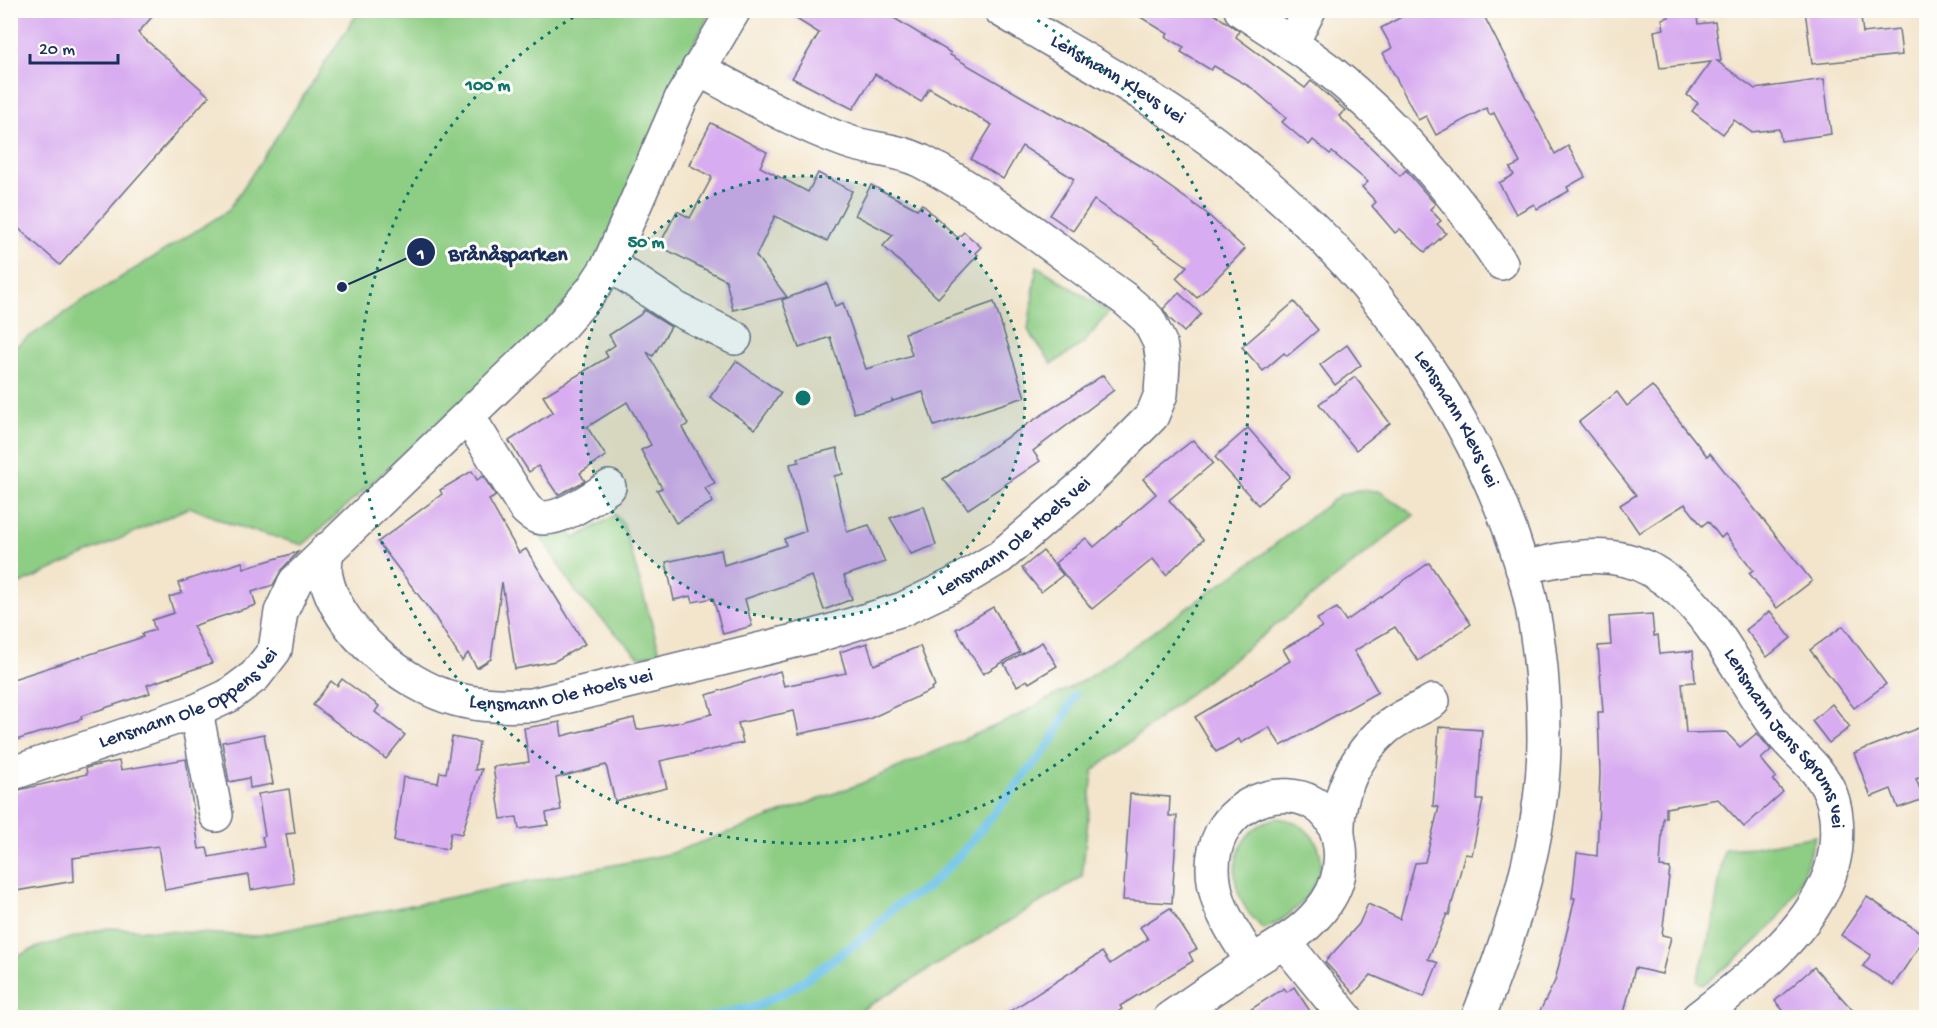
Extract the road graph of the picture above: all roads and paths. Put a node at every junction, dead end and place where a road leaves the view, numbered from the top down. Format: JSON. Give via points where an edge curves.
{"nodes":[{"id":1,"x":734,"y":10,"type":"edge"},
{"id":2,"x":1001,"y":10,"type":"edge"},
{"id":3,"x":1241,"y":10,"type":"edge"},
{"id":4,"x":1309,"y":10,"type":"edge"},
{"id":5,"x":1292,"y":43,"type":"junction"},
{"id":6,"x":698,"y":69,"type":"junction"},
{"id":7,"x":1501,"y":262,"type":"dead end"},
{"id":8,"x":609,"y":264,"type":"junction"},
{"id":9,"x":735,"y":338,"type":"dead end"},
{"id":10,"x":468,"y":416,"type":"junction"},
{"id":11,"x":609,"y":487,"type":"dead end"},
{"id":12,"x":327,"y":549,"type":"junction"},
{"id":13,"x":1522,"y":567,"type":"junction"},
{"id":14,"x":1433,"y":701,"type":"dead end"},
{"id":15,"x":196,"y":711,"type":"junction"},
{"id":16,"x":10,"y":774,"type":"edge"},
{"id":17,"x":216,"y":815,"type":"dead end"},
{"id":18,"x":1338,"y":833,"type":"junction"},
{"id":19,"x":1286,"y":944,"type":"junction"},
{"id":20,"x":1252,"y":962,"type":"junction"},
{"id":21,"x":1170,"y":1017,"type":"edge"},
{"id":22,"x":1346,"y":1017,"type":"edge"},
{"id":23,"x":1478,"y":1017,"type":"edge"},
{"id":24,"x":1698,"y":1017,"type":"edge"}],
"edges":[{"from":1,"to":6,"type":"street","name":"Lensmann Ole Oppens vei"},
{"from":2,"to":13,"type":"street","name":"Lensmann Klevs vei","via":[[1149,99],[1228,153],[1281,198],[1346,263],[1440,387],[1471,442]]},
{"from":3,"to":5,"type":"street"},
{"from":4,"to":5,"type":"street"},
{"from":5,"to":7,"type":"street","via":[[1378,113],[1464,208]]},
{"from":6,"to":8,"type":"street","name":"Lensmann Ole Oppens vei","via":[[681,99]]},
{"from":6,"to":12,"type":"street","name":"Lensmann Ole Hoels vei","via":[[797,122],[849,142],[918,159],[966,186],[1125,299],[1148,319],[1160,343],[1161,394],[1152,416],[1085,484],[1000,557],[903,609],[815,636],[532,705],[495,706],[453,699],[385,662],[357,635],[335,601],[326,576]]},
{"from":8,"to":9,"type":"street","via":[[677,309]]},
{"from":8,"to":10,"type":"street","name":"Lensmann Ole Oppens vei","via":[[560,328]]},
{"from":10,"to":11,"type":"street","via":[[525,508],[538,517],[579,507]]},
{"from":10,"to":12,"type":"street","name":"Lensmann Ole Oppens vei"},
{"from":12,"to":15,"type":"street","name":"Lensmann Ole Oppens vei","via":[[295,582],[281,612],[275,650],[255,676],[228,696]]},
{"from":13,"to":23,"type":"street","name":"Lensmann Klevs vei","via":[[1540,676],[1544,741],[1538,808],[1523,886],[1503,954]]},
{"from":13,"to":24,"type":"street","name":"Lensmann Jens Sørums vei","via":[[1563,558],[1615,557],[1650,569],[1687,596],[1715,629],[1778,729],[1818,771],[1831,796],[1837,831],[1832,866],[1821,895],[1796,929],[1747,980]]},
{"from":14,"to":18,"type":"street","via":[[1384,729],[1371,746],[1340,797]]},
{"from":15,"to":16,"type":"street","name":"Lensmann Ole Oppens vei"},
{"from":15,"to":17,"type":"street"},
{"from":18,"to":19,"type":"street","via":[[1338,880],[1327,902]]},
{"from":18,"to":20,"type":"street","via":[[1325,814],[1297,797],[1262,798],[1242,807],[1228,822],[1213,862],[1215,885],[1220,904]]},
{"from":19,"to":20,"type":"street"},
{"from":19,"to":22,"type":"street"},
{"from":20,"to":21,"type":"street"}]}
